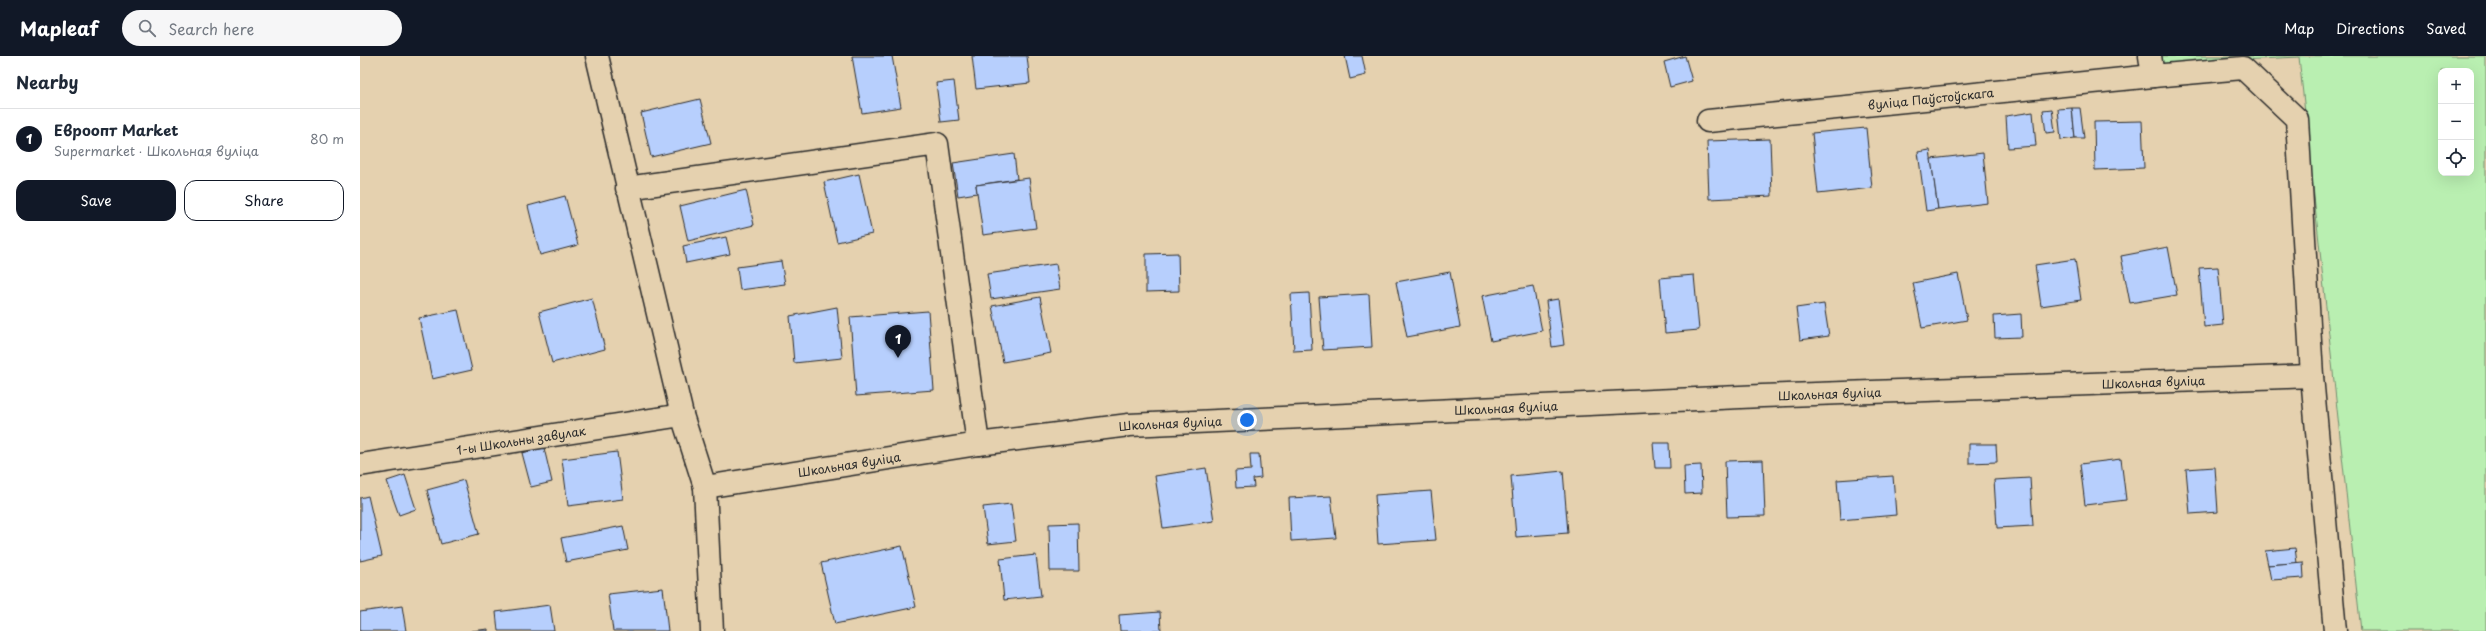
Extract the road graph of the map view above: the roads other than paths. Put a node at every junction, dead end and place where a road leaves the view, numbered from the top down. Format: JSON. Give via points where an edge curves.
{"nodes":[{"id":1,"x":597,"y":56,"type":"edge"},
{"id":2,"x":2151,"y":66,"type":"edge"},
{"id":3,"x":1708,"y":121,"type":"dead end"},
{"id":4,"x":627,"y":188,"type":"junction"},
{"id":5,"x":2312,"y":376,"type":"junction"},
{"id":6,"x":682,"y":415,"type":"junction"},
{"id":7,"x":978,"y":444,"type":"junction"},
{"id":8,"x":360,"y":465,"type":"edge"},
{"id":9,"x":705,"y":487,"type":"junction"},
{"id":10,"x":712,"y":631,"type":"edge"},
{"id":11,"x":2334,"y":631,"type":"edge"}],
"edges":[{"from":1,"to":4,"type":"street"},
{"from":2,"to":3,"type":"street","name":"вуліца Паўстоўскага"},
{"from":2,"to":5,"type":"street","name":"вуліца Паўстоўскага","via":[[2243,68],[2297,119]]},
{"from":4,"to":6,"type":"street"},
{"from":4,"to":7,"type":"street","via":[[937,144]]},
{"from":5,"to":7,"type":"street","name":"Школьная вуліца","via":[[1762,396],[1129,425]]},
{"from":5,"to":11,"type":"street","name":"вуліца Паўстоўскага"},
{"from":6,"to":8,"type":"street","name":"1-ы Школьны завулак"},
{"from":6,"to":9,"type":"street"},
{"from":7,"to":9,"type":"street","name":"Школьная вуліца"},
{"from":9,"to":10,"type":"street"}]}
